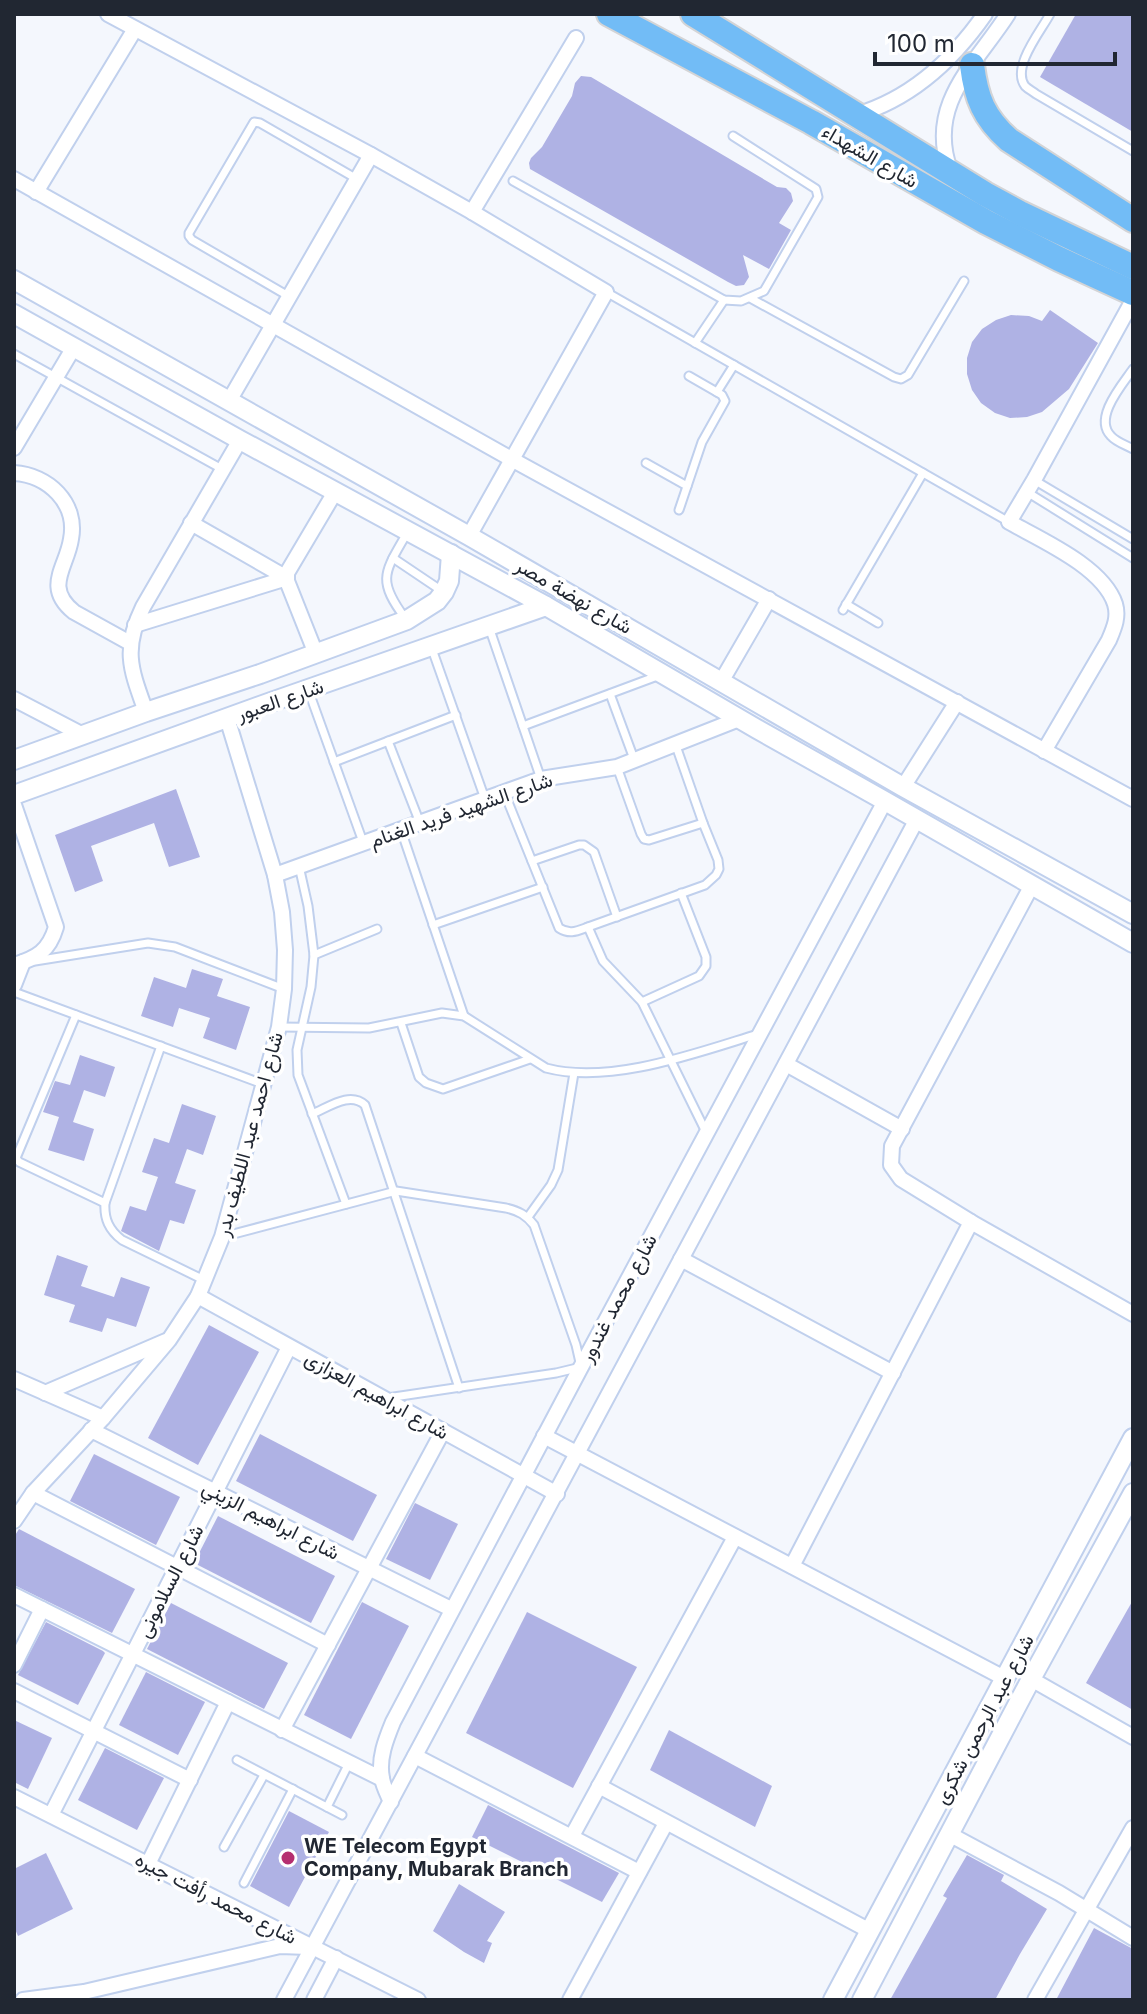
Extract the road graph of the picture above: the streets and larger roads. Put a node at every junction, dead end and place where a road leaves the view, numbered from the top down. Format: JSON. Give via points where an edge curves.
{"nodes":[{"id":1,"x":108,"y":14,"type":"edge"},
{"id":2,"x":609,"y":14,"type":"edge"},
{"id":3,"x":693,"y":14,"type":"edge"},
{"id":4,"x":985,"y":14,"type":"edge"},
{"id":5,"x":1008,"y":14,"type":"edge"},
{"id":6,"x":630,"y":21,"type":"edge"},
{"id":7,"x":135,"y":29,"type":"junction"},
{"id":8,"x":576,"y":38,"type":"dead end"},
{"id":9,"x":963,"y":58,"type":"junction"},
{"id":10,"x":856,"y":115,"type":"junction"},
{"id":11,"x":371,"y":155,"type":"junction"},
{"id":12,"x":951,"y":174,"type":"junction"},
{"id":13,"x":14,"y":179,"type":"edge"},
{"id":14,"x":36,"y":192,"type":"junction"},
{"id":15,"x":472,"y":212,"type":"junction"},
{"id":16,"x":1133,"y":220,"type":"edge"},
{"id":17,"x":1133,"y":267,"type":"edge"},
{"id":18,"x":14,"y":280,"type":"edge"},
{"id":19,"x":1133,"y":293,"type":"edge"},
{"id":20,"x":1133,"y":300,"type":"edge"},
{"id":21,"x":14,"y":314,"type":"edge"},
{"id":22,"x":274,"y":326,"type":"junction"},
{"id":23,"x":74,"y":347,"type":"junction"},
{"id":24,"x":229,"y":401,"type":"junction"},
{"id":25,"x":240,"y":440,"type":"junction"},
{"id":26,"x":14,"y":448,"type":"edge"},
{"id":27,"x":513,"y":460,"type":"junction"},
{"id":28,"x":14,"y":473,"type":"edge"},
{"id":29,"x":335,"y":492,"type":"junction"},
{"id":30,"x":191,"y":523,"type":"junction"},
{"id":31,"x":469,"y":536,"type":"junction"},
{"id":32,"x":451,"y":554,"type":"junction"},
{"id":33,"x":287,"y":578,"type":"junction"},
{"id":34,"x":769,"y":599,"type":"junction"},
{"id":35,"x":546,"y":606,"type":"junction"},
{"id":36,"x":135,"y":625,"type":"junction"},
{"id":37,"x":130,"y":643,"type":"junction"},
{"id":38,"x":316,"y":654,"type":"junction"},
{"id":39,"x":260,"y":674,"type":"junction"},
{"id":40,"x":721,"y":682,"type":"junction"},
{"id":41,"x":14,"y":699,"type":"edge"},
{"id":42,"x":271,"y":702,"type":"junction"},
{"id":43,"x":957,"y":702,"type":"junction"},
{"id":44,"x":146,"y":712,"type":"junction"},
{"id":45,"x":227,"y":718,"type":"junction"},
{"id":46,"x":739,"y":719,"type":"junction"},
{"id":47,"x":83,"y":735,"type":"junction"},
{"id":48,"x":1044,"y":751,"type":"junction"},
{"id":49,"x":14,"y":760,"type":"edge"},
{"id":50,"x":903,"y":787,"type":"junction"},
{"id":51,"x":14,"y":795,"type":"edge"},
{"id":52,"x":1133,"y":799,"type":"edge"},
{"id":53,"x":885,"y":801,"type":"junction"},
{"id":54,"x":14,"y":805,"type":"edge"},
{"id":55,"x":917,"y":819,"type":"junction"},
{"id":56,"x":275,"y":875,"type":"junction"},
{"id":57,"x":1032,"y":885,"type":"junction"},
{"id":58,"x":1133,"y":914,"type":"edge"},
{"id":59,"x":1133,"y":943,"type":"edge"},
{"id":60,"x":19,"y":964,"type":"edge"},
{"id":61,"x":14,"y":985,"type":"edge"},
{"id":62,"x":786,"y":1064,"type":"junction"},
{"id":63,"x":902,"y":1129,"type":"junction"},
{"id":64,"x":971,"y":1222,"type":"junction"},
{"id":65,"x":681,"y":1259,"type":"junction"},
{"id":66,"x":198,"y":1296,"type":"junction"},
{"id":67,"x":1133,"y":1314,"type":"edge"},
{"id":68,"x":169,"y":1340,"type":"junction"},
{"id":69,"x":289,"y":1347,"type":"junction"},
{"id":70,"x":893,"y":1373,"type":"junction"},
{"id":71,"x":14,"y":1379,"type":"edge"},
{"id":72,"x":45,"y":1393,"type":"junction"},
{"id":73,"x":103,"y":1418,"type":"junction"},
{"id":74,"x":91,"y":1430,"type":"junction"},
{"id":75,"x":443,"y":1431,"type":"junction"},
{"id":76,"x":544,"y":1436,"type":"junction"},
{"id":77,"x":1133,"y":1438,"type":"edge"},
{"id":78,"x":579,"y":1454,"type":"junction"},
{"id":79,"x":523,"y":1475,"type":"junction"},
{"id":80,"x":215,"y":1492,"type":"junction"},
{"id":81,"x":33,"y":1493,"type":"junction"},
{"id":82,"x":1133,"y":1493,"type":"edge"},
{"id":83,"x":557,"y":1494,"type":"junction"},
{"id":84,"x":14,"y":1521,"type":"edge"},
{"id":85,"x":735,"y":1537,"type":"junction"},
{"id":86,"x":792,"y":1566,"type":"junction"},
{"id":87,"x":177,"y":1567,"type":"junction"},
{"id":88,"x":369,"y":1569,"type":"junction"},
{"id":89,"x":14,"y":1595,"type":"edge"},
{"id":90,"x":42,"y":1609,"type":"junction"},
{"id":91,"x":451,"y":1609,"type":"junction"},
{"id":92,"x":328,"y":1645,"type":"junction"},
{"id":93,"x":132,"y":1655,"type":"junction"},
{"id":94,"x":14,"y":1665,"type":"edge"},
{"id":95,"x":1006,"y":1679,"type":"junction"},
{"id":96,"x":1031,"y":1679,"type":"junction"},
{"id":97,"x":14,"y":1691,"type":"edge"},
{"id":98,"x":228,"y":1702,"type":"junction"},
{"id":99,"x":282,"y":1730,"type":"junction"},
{"id":100,"x":94,"y":1732,"type":"junction"},
{"id":101,"x":1133,"y":1737,"type":"edge"},
{"id":102,"x":415,"y":1756,"type":"junction"},
{"id":103,"x":382,"y":1779,"type":"junction"},
{"id":104,"x":190,"y":1780,"type":"junction"},
{"id":105,"x":599,"y":1786,"type":"junction"},
{"id":106,"x":391,"y":1802,"type":"junction"},
{"id":107,"x":16,"y":1803,"type":"edge"},
{"id":108,"x":51,"y":1815,"type":"junction"},
{"id":109,"x":666,"y":1823,"type":"junction"},
{"id":110,"x":1133,"y":1828,"type":"edge"},
{"id":111,"x":949,"y":1834,"type":"junction"},
{"id":112,"x":572,"y":1836,"type":"junction"},
{"id":113,"x":148,"y":1864,"type":"junction"},
{"id":114,"x":639,"y":1872,"type":"junction"},
{"id":115,"x":1085,"y":1911,"type":"junction"},
{"id":116,"x":870,"y":1931,"type":"junction"},
{"id":117,"x":1133,"y":1938,"type":"edge"},
{"id":118,"x":313,"y":1947,"type":"junction"},
{"id":119,"x":336,"y":1958,"type":"junction"},
{"id":120,"x":82,"y":1996,"type":"edge"},
{"id":121,"x":43,"y":1999,"type":"edge"},
{"id":122,"x":23,"y":2000,"type":"edge"},
{"id":123,"x":284,"y":2000,"type":"edge"},
{"id":124,"x":314,"y":2000,"type":"edge"},
{"id":125,"x":418,"y":2000,"type":"edge"},
{"id":126,"x":570,"y":2000,"type":"edge"},
{"id":127,"x":833,"y":2000,"type":"edge"},
{"id":128,"x":862,"y":2000,"type":"edge"},
{"id":129,"x":1035,"y":2000,"type":"edge"}],
"edges":[{"from":1,"to":7,"type":"street"},
{"from":2,"to":6,"type":"highway","name":"شارع الشهداء"},
{"from":3,"to":10,"type":"highway","name":"شارع الشهداء"},
{"from":4,"to":9,"type":"street"},
{"from":5,"to":9,"type":"street","via":[[994,36]]},
{"from":6,"to":19,"type":"highway","name":"شارع الشهداء","via":[[986,222]]},
{"from":7,"to":11,"type":"street"},
{"from":7,"to":14,"type":"street"},
{"from":8,"to":15,"type":"street"},
{"from":9,"to":10,"type":"street","via":[[911,91]]},
{"from":9,"to":12,"type":"street","via":[[942,135]]},
{"from":9,"to":16,"type":"highway","via":[[997,129]]},
{"from":10,"to":12,"type":"highway","name":"شارع الشهداء"},
{"from":11,"to":15,"type":"street"},
{"from":11,"to":22,"type":"street"},
{"from":12,"to":17,"type":"highway","name":"شارع الشهداء"},
{"from":13,"to":14,"type":"street"},
{"from":14,"to":22,"type":"street"},
{"from":15,"to":27,"type":"street","via":[[606,292]]},
{"from":18,"to":24,"type":"street","name":"شارع نهضة مصر"},
{"from":20,"to":48,"type":"street","via":[[1009,522],[1091,573],[1116,606],[1109,640]]},
{"from":21,"to":23,"type":"street","name":"شارع نهضة مصر"},
{"from":22,"to":24,"type":"street"},
{"from":22,"to":27,"type":"street"},
{"from":23,"to":25,"type":"street","name":"شارع نهضة مصر"},
{"from":23,"to":26,"type":"street"},
{"from":24,"to":31,"type":"street","name":"شارع نهضة مصر"},
{"from":25,"to":29,"type":"street","name":"شارع نهضة مصر"},
{"from":25,"to":30,"type":"street"},
{"from":27,"to":31,"type":"street"},
{"from":27,"to":34,"type":"street"},
{"from":28,"to":37,"type":"street","via":[[48,484],[70,515],[71,540],[58,580],[66,606]]},
{"from":29,"to":32,"type":"street","name":"شارع نهضة مصر"},
{"from":29,"to":33,"type":"street"},
{"from":30,"to":33,"type":"street"},
{"from":30,"to":36,"type":"street"},
{"from":31,"to":40,"type":"street","name":"شارع نهضة مصر"},
{"from":32,"to":35,"type":"street","name":"شارع نهضة مصر"},
{"from":32,"to":38,"type":"street","name":"شارع العبور","via":[[449,581],[437,601],[407,620]]},
{"from":33,"to":36,"type":"street"},
{"from":33,"to":38,"type":"street"},
{"from":34,"to":40,"type":"street"},
{"from":34,"to":43,"type":"street"},
{"from":35,"to":42,"type":"street","name":"شارع العبور"},
{"from":35,"to":46,"type":"street","name":"شارع نهضة مصر"},
{"from":36,"to":37,"type":"street"},
{"from":37,"to":44,"type":"street"},
{"from":38,"to":39,"type":"street","name":"شارع العبور"},
{"from":39,"to":42,"type":"street"},
{"from":39,"to":44,"type":"street","name":"شارع العبور"},
{"from":40,"to":50,"type":"street","name":"شارع نهضة مصر"},
{"from":41,"to":47,"type":"street"},
{"from":42,"to":45,"type":"street","name":"شارع العبور"},
{"from":43,"to":48,"type":"street"},
{"from":43,"to":50,"type":"street"},
{"from":44,"to":47,"type":"street","name":"شارع العبور"},
{"from":45,"to":51,"type":"street","name":"شارع العبور"},
{"from":45,"to":56,"type":"street","name":"شارع احمد عبد اللطيف بدر"},
{"from":46,"to":53,"type":"street","name":"شارع نهضة مصر"},
{"from":46,"to":56,"type":"street","name":"شارع الشهيد فريد الغنام","via":[[617,767],[541,779]]},
{"from":47,"to":49,"type":"street","name":"شارع العبور"},
{"from":48,"to":52,"type":"street"},
{"from":50,"to":58,"type":"street","name":"شارع نهضة مصر"},
{"from":53,"to":55,"type":"street","name":"شارع نهضة مصر"},
{"from":53,"to":76,"type":"street","name":"شارع محمد غندور"},
{"from":54,"to":60,"type":"street","via":[[56,927],[45,950]]},
{"from":55,"to":57,"type":"street","name":"شارع نهضة مصر"},
{"from":55,"to":62,"type":"street","name":"شارع محمد غندور"},
{"from":56,"to":66,"type":"street","name":"شارع احمد عبد اللطيف بدر","via":[[284,938],[279,1027],[222,1237]]},
{"from":57,"to":59,"type":"street","name":"شارع نهضة مصر"},
{"from":57,"to":63,"type":"street"},
{"from":60,"to":61,"type":"street"},
{"from":62,"to":63,"type":"street"},
{"from":62,"to":65,"type":"street","name":"شارع محمد غندور"},
{"from":63,"to":64,"type":"street","via":[[892,1146],[891,1165],[901,1179]]},
{"from":64,"to":67,"type":"street"},
{"from":64,"to":70,"type":"street"},
{"from":65,"to":70,"type":"street"},
{"from":65,"to":78,"type":"street","name":"شارع محمد غندور"},
{"from":66,"to":68,"type":"street","name":"شارع احمد عبد اللطيف بدر"},
{"from":66,"to":69,"type":"street","name":"شارع ابراهيم العزازى"},
{"from":68,"to":72,"type":"street"},
{"from":68,"to":73,"type":"street","name":"شارع احمد عبد اللطيف بدر"},
{"from":69,"to":75,"type":"street","name":"شارع ابراهيم العزازى"},
{"from":69,"to":80,"type":"street","name":"شارع السلامونى"},
{"from":70,"to":86,"type":"street"},
{"from":71,"to":72,"type":"street"},
{"from":72,"to":73,"type":"street"},
{"from":73,"to":74,"type":"street","name":"شارع احمد عبد اللطيف بدر"},
{"from":74,"to":80,"type":"street","name":"شارع ابراهيم الزيني"},
{"from":74,"to":81,"type":"street","name":"شارع احمد عبد اللطيف بدر"},
{"from":75,"to":79,"type":"street","name":"شارع ابراهيم العزازى"},
{"from":75,"to":88,"type":"street"},
{"from":76,"to":78,"type":"street"},
{"from":76,"to":79,"type":"street","name":"شارع محمد غندور"},
{"from":77,"to":95,"type":"street","name":"شارع عبد الرحمن شكرى"},
{"from":78,"to":83,"type":"street","name":"شارع محمد غندور"},
{"from":78,"to":85,"type":"street"},
{"from":79,"to":83,"type":"street","name":"شارع ابراهيم العزازى"},
{"from":79,"to":91,"type":"street","name":"شارع محمد غندور"},
{"from":80,"to":87,"type":"street","name":"شارع السلامونى"},
{"from":80,"to":88,"type":"street","name":"شارع ابراهيم الزيني"},
{"from":81,"to":84,"type":"street","name":"شارع احمد عبد اللطيف بدر"},
{"from":81,"to":87,"type":"street"},
{"from":82,"to":96,"type":"street","name":"شارع عبد الرحمن شكرى"},
{"from":83,"to":102,"type":"street","name":"شارع محمد غندور"},
{"from":85,"to":86,"type":"street"},
{"from":85,"to":105,"type":"street"},
{"from":86,"to":95,"type":"street"},
{"from":87,"to":92,"type":"street"},
{"from":87,"to":93,"type":"street","name":"شارع السلامونى"},
{"from":88,"to":91,"type":"street","name":"شارع ابراهيم الزيني"},
{"from":88,"to":92,"type":"street"},
{"from":89,"to":90,"type":"street"},
{"from":90,"to":93,"type":"street"},
{"from":90,"to":94,"type":"street"},
{"from":91,"to":103,"type":"street","name":"شارع محمد غندور","via":[[386,1740]]},
{"from":92,"to":99,"type":"street"},
{"from":93,"to":98,"type":"street"},
{"from":93,"to":100,"type":"street","name":"شارع السلامونى"},
{"from":95,"to":116,"type":"street","name":"شارع عبد الرحمن شكرى"},
{"from":96,"to":101,"type":"street"},
{"from":96,"to":111,"type":"street","name":"شارع عبد الرحمن شكرى"},
{"from":97,"to":100,"type":"street"},
{"from":98,"to":99,"type":"street"},
{"from":98,"to":104,"type":"street"},
{"from":99,"to":103,"type":"street"},
{"from":100,"to":104,"type":"street"},
{"from":100,"to":108,"type":"street","name":"شارع السلامونى"},
{"from":102,"to":106,"type":"street","name":"شارع محمد غندور"},
{"from":102,"to":112,"type":"street"},
{"from":103,"to":106,"type":"street","name":"شارع محمد غندور"},
{"from":104,"to":113,"type":"street"},
{"from":105,"to":109,"type":"street"},
{"from":105,"to":112,"type":"street"},
{"from":106,"to":118,"type":"street","name":"شارع محمد غندور"},
{"from":107,"to":108,"type":"street","name":"شارع محمد رأفت جيره"},
{"from":108,"to":113,"type":"street","name":"شارع محمد رأفت جيره"},
{"from":109,"to":114,"type":"street"},
{"from":109,"to":116,"type":"street"},
{"from":110,"to":115,"type":"street"},
{"from":111,"to":115,"type":"street"},
{"from":111,"to":128,"type":"street","name":"شارع عبد الرحمن شكرى"},
{"from":112,"to":114,"type":"street"},
{"from":113,"to":118,"type":"street","name":"شارع محمد رأفت جيره"},
{"from":114,"to":126,"type":"street"},
{"from":115,"to":117,"type":"street"},
{"from":115,"to":129,"type":"street"},
{"from":116,"to":127,"type":"street","name":"شارع عبد الرحمن شكرى"},
{"from":118,"to":119,"type":"street","name":"شارع محمد رأفت جيره"},
{"from":118,"to":120,"type":"street","via":[[280,1946]]},
{"from":118,"to":123,"type":"street","name":"شارع محمد غندور"},
{"from":119,"to":124,"type":"street"},
{"from":119,"to":125,"type":"street","name":"شارع محمد رأفت جيره"},
{"from":120,"to":121,"type":"street"},
{"from":121,"to":122,"type":"street"}]}
